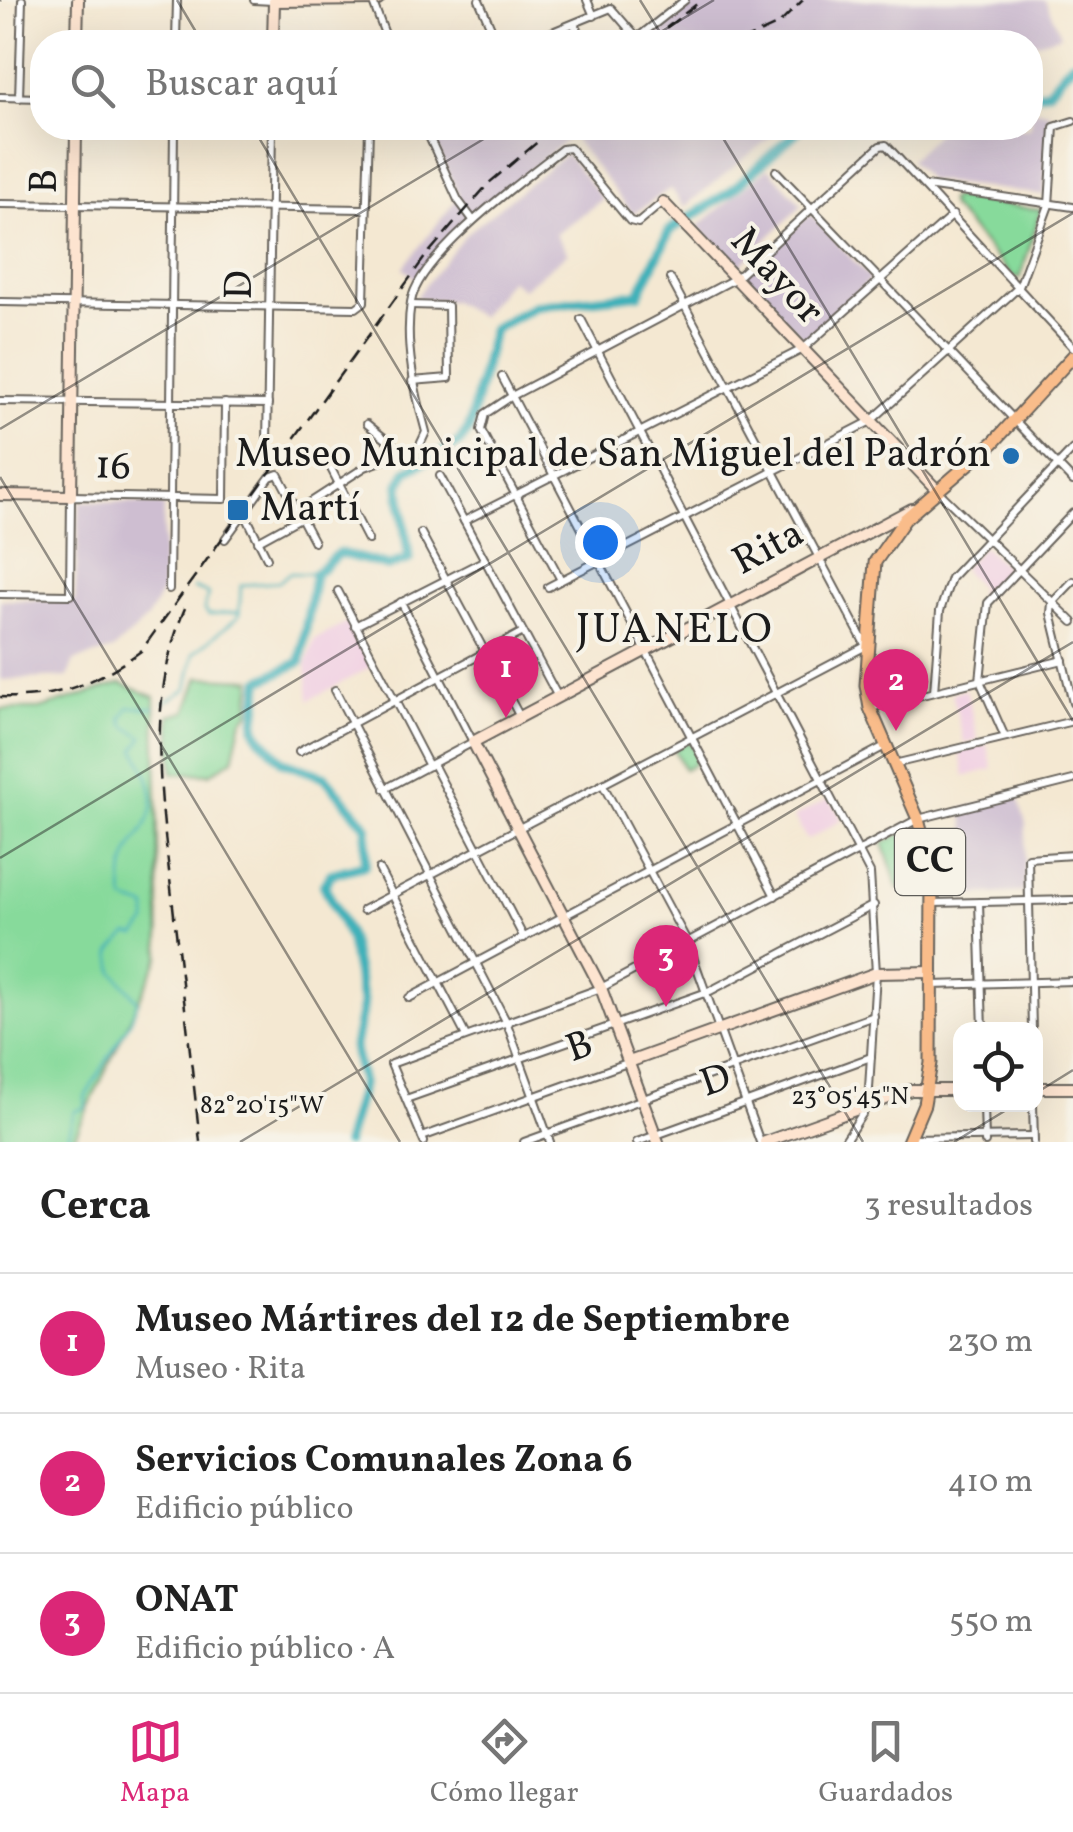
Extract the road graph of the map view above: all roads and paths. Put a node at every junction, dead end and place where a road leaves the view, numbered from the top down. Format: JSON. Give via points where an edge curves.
{"nodes":[{"id":1,"x":22,"y":0,"type":"edge"},
{"id":2,"x":78,"y":0,"type":"edge"},
{"id":3,"x":177,"y":0,"type":"edge"},
{"id":4,"x":254,"y":0,"type":"edge"},
{"id":5,"x":274,"y":0,"type":"edge"},
{"id":6,"x":478,"y":0,"type":"edge"},
{"id":7,"x":587,"y":0,"type":"edge"},
{"id":8,"x":685,"y":0,"type":"edge"},
{"id":9,"x":374,"y":1,"type":"edge"},
{"id":10,"x":594,"y":16,"type":"junction"},
{"id":11,"x":573,"y":24,"type":"junction"},
{"id":12,"x":78,"y":30,"type":"edge"},
{"id":13,"x":176,"y":30,"type":"edge"},
{"id":14,"x":273,"y":30,"type":"edge"},
{"id":15,"x":384,"y":30,"type":"edge"},
{"id":16,"x":492,"y":30,"type":"edge"},
{"id":17,"x":558,"y":30,"type":"edge"},
{"id":18,"x":578,"y":30,"type":"edge"},
{"id":19,"x":628,"y":30,"type":"edge"},
{"id":20,"x":648,"y":30,"type":"edge"},
{"id":21,"x":0,"y":97,"type":"edge"},
{"id":22,"x":19,"y":98,"type":"junction"},
{"id":23,"x":30,"y":98,"type":"edge"},
{"id":24,"x":1073,"y":121,"type":"edge"},
{"id":25,"x":76,"y":140,"type":"edge"},
{"id":26,"x":174,"y":140,"type":"edge"},
{"id":27,"x":272,"y":140,"type":"edge"},
{"id":28,"x":368,"y":140,"type":"edge"},
{"id":29,"x":430,"y":140,"type":"edge"},
{"id":30,"x":776,"y":171,"type":"dead end"},
{"id":31,"x":926,"y":186,"type":"junction"},
{"id":32,"x":955,"y":190,"type":"junction"},
{"id":33,"x":0,"y":204,"type":"edge"},
{"id":34,"x":942,"y":204,"type":"junction"},
{"id":35,"x":1049,"y":204,"type":"junction"},
{"id":36,"x":76,"y":205,"type":"junction"},
{"id":37,"x":173,"y":206,"type":"junction"},
{"id":38,"x":667,"y":206,"type":"joint"},
{"id":39,"x":272,"y":208,"type":"junction"},
{"id":40,"x":1073,"y":208,"type":"edge"},
{"id":41,"x":365,"y":209,"type":"junction"},
{"id":42,"x":812,"y":209,"type":"junction"},
{"id":43,"x":953,"y":216,"type":"junction"},
{"id":44,"x":474,"y":220,"type":"junction"},
{"id":45,"x":670,"y":278,"type":"dead end"},
{"id":46,"x":736,"y":278,"type":"junction"},
{"id":47,"x":879,"y":281,"type":"junction"},
{"id":48,"x":1019,"y":287,"type":"junction"},
{"id":49,"x":0,"y":302,"type":"edge"},
{"id":50,"x":74,"y":303,"type":"junction"},
{"id":51,"x":174,"y":304,"type":"junction"},
{"id":52,"x":271,"y":305,"type":"junction"},
{"id":53,"x":411,"y":305,"type":"junction"},
{"id":54,"x":686,"y":306,"type":"junction"},
{"id":55,"x":580,"y":319,"type":"dead end"},
{"id":56,"x":1073,"y":346,"type":"edge"},
{"id":57,"x":803,"y":349,"type":"junction"},
{"id":58,"x":597,"y":350,"type":"junction"},
{"id":59,"x":946,"y":352,"type":"junction"},
{"id":60,"x":1073,"y":356,"type":"edge"},
{"id":61,"x":502,"y":377,"type":"dead end"},
{"id":62,"x":412,"y":381,"type":"junction"},
{"id":63,"x":727,"y":386,"type":"junction"},
{"id":64,"x":512,"y":396,"type":"junction"},
{"id":65,"x":0,"y":400,"type":"edge"},
{"id":66,"x":74,"y":402,"type":"junction"},
{"id":67,"x":171,"y":402,"type":"junction"},
{"id":68,"x":225,"y":404,"type":"junction"},
{"id":69,"x":268,"y":404,"type":"junction"},
{"id":70,"x":871,"y":421,"type":"junction"},
{"id":71,"x":1013,"y":423,"type":"junction"},
{"id":72,"x":367,"y":424,"type":"dead end"},
{"id":73,"x":639,"y":430,"type":"junction"},
{"id":74,"x":268,"y":444,"type":"dead end"},
{"id":75,"x":1073,"y":450,"type":"edge"},
{"id":76,"x":403,"y":453,"type":"junction"},
{"id":77,"x":325,"y":458,"type":"dead end"},
{"id":78,"x":1057,"y":466,"type":"junction"},
{"id":79,"x":772,"y":472,"type":"junction"},
{"id":80,"x":552,"y":473,"type":"junction"},
{"id":81,"x":440,"y":476,"type":"dead end"},
{"id":82,"x":1073,"y":481,"type":"edge"},
{"id":83,"x":339,"y":483,"type":"junction"},
{"id":84,"x":938,"y":490,"type":"junction"},
{"id":85,"x":515,"y":494,"type":"junction"},
{"id":86,"x":0,"y":495,"type":"edge"},
{"id":87,"x":71,"y":496,"type":"junction"},
{"id":88,"x":171,"y":500,"type":"junction"},
{"id":89,"x":917,"y":507,"type":"junction"},
{"id":90,"x":244,"y":512,"type":"junction"},
{"id":91,"x":298,"y":514,"type":"junction"},
{"id":92,"x":1073,"y":514,"type":"edge"},
{"id":93,"x":686,"y":517,"type":"junction"},
{"id":94,"x":464,"y":521,"type":"junction"},
{"id":95,"x":421,"y":533,"type":"dead end"},
{"id":96,"x":225,"y":539,"type":"dead end"},
{"id":97,"x":986,"y":539,"type":"junction"},
{"id":98,"x":368,"y":540,"type":"dead end"},
{"id":99,"x":258,"y":541,"type":"junction"},
{"id":100,"x":314,"y":542,"type":"dead end"},
{"id":101,"x":816,"y":557,"type":"junction"},
{"id":102,"x":267,"y":558,"type":"dead end"},
{"id":103,"x":485,"y":560,"type":"junction"},
{"id":104,"x":598,"y":562,"type":"junction"},
{"id":105,"x":1019,"y":571,"type":"junction"},
{"id":106,"x":446,"y":580,"type":"junction"},
{"id":107,"x":560,"y":580,"type":"junction"},
{"id":108,"x":1073,"y":581,"type":"edge"},
{"id":109,"x":548,"y":586,"type":"dead end"},
{"id":110,"x":169,"y":590,"type":"dead end"},
{"id":111,"x":338,"y":591,"type":"dead end"},
{"id":112,"x":0,"y":594,"type":"edge"},
{"id":113,"x":401,"y":602,"type":"junction"},
{"id":114,"x":731,"y":602,"type":"junction"},
{"id":115,"x":1052,"y":603,"type":"junction"},
{"id":116,"x":1073,"y":622,"type":"edge"},
{"id":117,"x":355,"y":626,"type":"junction"},
{"id":118,"x":523,"y":632,"type":"junction"},
{"id":119,"x":866,"y":646,"type":"junction"},
{"id":120,"x":643,"y":651,"type":"junction"},
{"id":121,"x":485,"y":653,"type":"junction"},
{"id":122,"x":1063,"y":660,"type":"junction"},
{"id":123,"x":439,"y":677,"type":"junction"},
{"id":124,"x":980,"y":680,"type":"junction"},
{"id":125,"x":334,"y":690,"type":"dead end"},
{"id":126,"x":777,"y":692,"type":"junction"},
{"id":127,"x":934,"y":692,"type":"junction"},
{"id":128,"x":558,"y":697,"type":"junction"},
{"id":129,"x":393,"y":700,"type":"junction"},
{"id":130,"x":1073,"y":703,"type":"edge"},
{"id":131,"x":870,"y":708,"type":"junction"},
{"id":132,"x":520,"y":716,"type":"junction"},
{"id":133,"x":1073,"y":721,"type":"edge"},
{"id":134,"x":351,"y":724,"type":"junction"},
{"id":135,"x":690,"y":738,"type":"junction"},
{"id":136,"x":1005,"y":738,"type":"junction"},
{"id":137,"x":473,"y":742,"type":"junction"},
{"id":138,"x":886,"y":746,"type":"junction"},
{"id":139,"x":299,"y":752,"type":"dead end"},
{"id":140,"x":894,"y":764,"type":"junction"},
{"id":141,"x":431,"y":765,"type":"junction"},
{"id":142,"x":822,"y":780,"type":"junction"},
{"id":143,"x":1073,"y":780,"type":"edge"},
{"id":144,"x":603,"y":785,"type":"junction"},
{"id":145,"x":386,"y":789,"type":"junction"},
{"id":146,"x":918,"y":819,"type":"junction"},
{"id":147,"x":736,"y":824,"type":"junction"},
{"id":148,"x":519,"y":829,"type":"junction"},
{"id":149,"x":479,"y":850,"type":"junction"},
{"id":150,"x":860,"y":850,"type":"junction"},
{"id":151,"x":1073,"y":855,"type":"edge"},
{"id":152,"x":379,"y":869,"type":"dead end"},
{"id":153,"x":650,"y":870,"type":"junction"},
{"id":154,"x":430,"y":876,"type":"junction"},
{"id":155,"x":392,"y":895,"type":"junction"},
{"id":156,"x":775,"y":896,"type":"junction"},
{"id":157,"x":1073,"y":900,"type":"edge"},
{"id":158,"x":1028,"y":901,"type":"junction"},
{"id":159,"x":980,"y":902,"type":"junction"},
{"id":160,"x":933,"y":903,"type":"junction"},
{"id":161,"x":874,"y":905,"type":"junction"},
{"id":162,"x":363,"y":910,"type":"dead end"},
{"id":163,"x":564,"y":917,"type":"junction"},
{"id":164,"x":524,"y":938,"type":"junction"},
{"id":165,"x":688,"y":944,"type":"junction"},
{"id":166,"x":476,"y":964,"type":"junction"},
{"id":167,"x":876,"y":973,"type":"junction"},
{"id":168,"x":932,"y":979,"type":"junction"},
{"id":169,"x":1031,"y":982,"type":"junction"},
{"id":170,"x":1073,"y":982,"type":"edge"},
{"id":171,"x":439,"y":983,"type":"junction"},
{"id":172,"x":982,"y":984,"type":"junction"},
{"id":173,"x":601,"y":988,"type":"junction"},
{"id":174,"x":705,"y":992,"type":"junction"},
{"id":175,"x":409,"y":998,"type":"dead end"},
{"id":176,"x":874,"y":1016,"type":"junction"},
{"id":177,"x":506,"y":1022,"type":"junction"},
{"id":178,"x":983,"y":1022,"type":"edge"},
{"id":179,"x":1032,"y":1022,"type":"edge"},
{"id":180,"x":614,"y":1024,"type":"junction"},
{"id":181,"x":718,"y":1029,"type":"junction"},
{"id":182,"x":466,"y":1036,"type":"junction"},
{"id":183,"x":871,"y":1057,"type":"junction"},
{"id":184,"x":520,"y":1060,"type":"junction"},
{"id":185,"x":628,"y":1062,"type":"junction"},
{"id":186,"x":732,"y":1068,"type":"junction"},
{"id":187,"x":1043,"y":1088,"type":"edge"},
{"id":188,"x":1073,"y":1088,"type":"edge"},
{"id":189,"x":927,"y":1090,"type":"junction"},
{"id":190,"x":953,"y":1090,"type":"edge"},
{"id":191,"x":534,"y":1097,"type":"junction"},
{"id":192,"x":642,"y":1098,"type":"junction"},
{"id":193,"x":406,"y":1099,"type":"junction"},
{"id":194,"x":746,"y":1104,"type":"junction"},
{"id":195,"x":868,"y":1106,"type":"junction"},
{"id":196,"x":984,"y":1112,"type":"edge"},
{"id":197,"x":1033,"y":1112,"type":"edge"},
{"id":198,"x":548,"y":1138,"type":"edge"},
{"id":199,"x":657,"y":1138,"type":"edge"},
{"id":200,"x":423,"y":1139,"type":"edge"},
{"id":201,"x":1033,"y":1139,"type":"edge"},
{"id":202,"x":909,"y":1140,"type":"edge"},
{"id":203,"x":985,"y":1140,"type":"edge"},
{"id":204,"x":524,"y":1142,"type":"edge"},
{"id":205,"x":637,"y":1142,"type":"edge"},
{"id":206,"x":762,"y":1142,"type":"edge"},
{"id":207,"x":844,"y":1142,"type":"edge"}],
"edges":[{"from":1,"to":22,"type":"street"},
{"from":2,"to":12,"type":"street"},
{"from":3,"to":13,"type":"street"},
{"from":4,"to":5,"type":"street"},
{"from":5,"to":9,"type":"street"},
{"from":5,"to":14,"type":"street"},
{"from":6,"to":16,"type":"street"},
{"from":7,"to":10,"type":"street"},
{"from":8,"to":20,"type":"street"},
{"from":9,"to":15,"type":"street"},
{"from":10,"to":11,"type":"street"},
{"from":10,"to":19,"type":"street","via":[[612,8]]},
{"from":11,"to":17,"type":"street"},
{"from":11,"to":18,"type":"street"},
{"from":21,"to":22,"type":"street"},
{"from":22,"to":23,"type":"street"},
{"from":24,"to":35,"type":"street","via":[[1054,127]]},
{"from":25,"to":36,"type":"street","name":"B"},
{"from":26,"to":37,"type":"street"},
{"from":27,"to":39,"type":"street","name":"D"},
{"from":28,"to":41,"type":"street"},
{"from":29,"to":44,"type":"street"},
{"from":30,"to":42,"type":"street"},
{"from":31,"to":32,"type":"street"},
{"from":31,"to":34,"type":"street"},
{"from":31,"to":42,"type":"street","via":[[880,146]]},
{"from":32,"to":34,"type":"street"},
{"from":32,"to":35,"type":"street"},
{"from":33,"to":36,"type":"street"},
{"from":34,"to":43,"type":"street"},
{"from":35,"to":40,"type":"street"},
{"from":35,"to":48,"type":"street"},
{"from":36,"to":37,"type":"street"},
{"from":36,"to":50,"type":"street","name":"B"},
{"from":37,"to":39,"type":"street"},
{"from":37,"to":51,"type":"street"},
{"from":38,"to":44,"type":"street","name":"Mayor","via":[[630,221],[570,148]]},
{"from":38,"to":46,"type":"street","name":"Mayor"},
{"from":39,"to":41,"type":"street"},
{"from":39,"to":52,"type":"street","name":"D"},
{"from":41,"to":52,"type":"street","via":[[364,302],[356,308]]},
{"from":42,"to":46,"type":"street"},
{"from":42,"to":47,"type":"street"},
{"from":43,"to":47,"type":"street"},
{"from":43,"to":48,"type":"street"},
{"from":44,"to":53,"type":"street","via":[[438,258]]},
{"from":45,"to":54,"type":"street"},
{"from":46,"to":54,"type":"street"},
{"from":46,"to":57,"type":"street","name":"Mayor"},
{"from":47,"to":57,"type":"street"},
{"from":47,"to":59,"type":"street"},
{"from":48,"to":56,"type":"street"},
{"from":48,"to":59,"type":"street"},
{"from":49,"to":50,"type":"street"},
{"from":50,"to":51,"type":"street"},
{"from":50,"to":66,"type":"street","name":"B"},
{"from":51,"to":52,"type":"street"},
{"from":51,"to":67,"type":"street"},
{"from":52,"to":69,"type":"street","name":"D"},
{"from":53,"to":62,"type":"street"},
{"from":53,"to":62,"type":"street","via":[[448,306],[449,378]]},
{"from":54,"to":58,"type":"street"},
{"from":54,"to":63,"type":"street"},
{"from":55,"to":58,"type":"street"},
{"from":57,"to":63,"type":"street"},
{"from":57,"to":70,"type":"street","name":"Mayor"},
{"from":58,"to":64,"type":"street"},
{"from":58,"to":73,"type":"street"},
{"from":59,"to":70,"type":"street"},
{"from":59,"to":71,"type":"street"},
{"from":60,"to":71,"type":"main road","number":"CC"},
{"from":61,"to":64,"type":"street"},
{"from":62,"to":76,"type":"street","via":[[426,432],[419,447]]},
{"from":63,"to":73,"type":"street"},
{"from":63,"to":79,"type":"street"},
{"from":64,"to":80,"type":"street"},
{"from":64,"to":85,"type":"street","via":[[485,414],[480,430]]},
{"from":65,"to":66,"type":"street"},
{"from":66,"to":67,"type":"street"},
{"from":66,"to":87,"type":"street","name":"B"},
{"from":67,"to":68,"type":"street"},
{"from":67,"to":88,"type":"street"},
{"from":68,"to":69,"type":"street"},
{"from":68,"to":88,"type":"street","name":"16","via":[[224,499]]},
{"from":69,"to":74,"type":"street","name":"D"},
{"from":70,"to":79,"type":"street"},
{"from":70,"to":84,"type":"street","name":"Mayor"},
{"from":71,"to":78,"type":"street"},
{"from":71,"to":84,"type":"main road","number":"CC"},
{"from":72,"to":76,"type":"street"},
{"from":73,"to":80,"type":"street"},
{"from":73,"to":93,"type":"street"},
{"from":75,"to":78,"type":"street"},
{"from":76,"to":83,"type":"street"},
{"from":77,"to":83,"type":"street"},
{"from":78,"to":82,"type":"street"},
{"from":78,"to":97,"type":"street"},
{"from":79,"to":93,"type":"street"},
{"from":79,"to":101,"type":"street"},
{"from":80,"to":85,"type":"street"},
{"from":80,"to":104,"type":"street"},
{"from":81,"to":94,"type":"street"},
{"from":83,"to":91,"type":"street"},
{"from":83,"to":98,"type":"street"},
{"from":84,"to":89,"type":"main road","number":"CC"},
{"from":84,"to":97,"type":"street"},
{"from":85,"to":94,"type":"street"},
{"from":85,"to":107,"type":"street"},
{"from":86,"to":87,"type":"street","name":"16"},
{"from":87,"to":88,"type":"street","name":"16"},
{"from":87,"to":112,"type":"street","name":"B","via":[[70,596]]},
{"from":88,"to":110,"type":"street"},
{"from":89,"to":101,"type":"street","name":"Rita"},
{"from":89,"to":119,"type":"main road","number":"CC","via":[[875,562]]},
{"from":90,"to":91,"type":"street","via":[[278,474]]},
{"from":90,"to":96,"type":"street"},
{"from":90,"to":99,"type":"street"},
{"from":91,"to":99,"type":"street"},
{"from":91,"to":100,"type":"street"},
{"from":92,"to":105,"type":"street"},
{"from":93,"to":104,"type":"street"},
{"from":93,"to":114,"type":"street"},
{"from":94,"to":103,"type":"street"},
{"from":95,"to":106,"type":"street"},
{"from":97,"to":105,"type":"street"},
{"from":97,"to":127,"type":"street","via":[[944,594]]},
{"from":99,"to":102,"type":"street"},
{"from":101,"to":114,"type":"street","name":"Rita"},
{"from":101,"to":119,"type":"street"},
{"from":103,"to":106,"type":"street"},
{"from":103,"to":118,"type":"street"},
{"from":104,"to":107,"type":"street"},
{"from":104,"to":120,"type":"street"},
{"from":105,"to":115,"type":"street"},
{"from":105,"to":124,"type":"street","via":[[988,603]]},
{"from":106,"to":113,"type":"street"},
{"from":106,"to":121,"type":"street"},
{"from":107,"to":109,"type":"street"},
{"from":108,"to":115,"type":"street"},
{"from":111,"to":117,"type":"street"},
{"from":113,"to":117,"type":"street"},
{"from":113,"to":123,"type":"street"},
{"from":114,"to":120,"type":"street","name":"Rita"},
{"from":114,"to":126,"type":"street"},
{"from":115,"to":116,"type":"street"},
{"from":115,"to":122,"type":"street"},
{"from":117,"to":129,"type":"street"},
{"from":118,"to":121,"type":"street"},
{"from":118,"to":128,"type":"street"},
{"from":119,"to":126,"type":"street"},
{"from":119,"to":131,"type":"main road","number":"CC"},
{"from":120,"to":128,"type":"street","name":"Rita"},
{"from":120,"to":135,"type":"street"},
{"from":121,"to":123,"type":"street"},
{"from":121,"to":132,"type":"street"},
{"from":122,"to":124,"type":"street"},
{"from":122,"to":130,"type":"street"},
{"from":123,"to":129,"type":"street"},
{"from":123,"to":137,"type":"street"},
{"from":124,"to":127,"type":"street"},
{"from":124,"to":136,"type":"street"},
{"from":125,"to":134,"type":"street"},
{"from":126,"to":135,"type":"street"},
{"from":126,"to":142,"type":"street"},
{"from":127,"to":131,"type":"street"},
{"from":128,"to":132,"type":"street","name":"Rita"},
{"from":129,"to":134,"type":"street"},
{"from":129,"to":141,"type":"street"},
{"from":131,"to":138,"type":"main road","number":"CC"},
{"from":132,"to":137,"type":"street","name":"Rita"},
{"from":133,"to":136,"type":"street"},
{"from":134,"to":139,"type":"street"},
{"from":134,"to":145,"type":"street"},
{"from":135,"to":144,"type":"street"},
{"from":135,"to":147,"type":"street"},
{"from":136,"to":140,"type":"street"},
{"from":137,"to":141,"type":"street","name":"Rita"},
{"from":137,"to":148,"type":"street"},
{"from":138,"to":140,"type":"main road","number":"CC"},
{"from":138,"to":142,"type":"street"},
{"from":140,"to":146,"type":"main road","number":"CC"},
{"from":141,"to":145,"type":"street","name":"Rita"},
{"from":141,"to":149,"type":"street"},
{"from":142,"to":147,"type":"street"},
{"from":142,"to":150,"type":"street"},
{"from":143,"to":146,"type":"street"},
{"from":144,"to":148,"type":"street"},
{"from":144,"to":153,"type":"street"},
{"from":145,"to":154,"type":"street"},
{"from":146,"to":150,"type":"street"},
{"from":146,"to":160,"type":"main road","number":"CC"},
{"from":147,"to":153,"type":"street"},
{"from":147,"to":156,"type":"street"},
{"from":148,"to":149,"type":"street"},
{"from":148,"to":163,"type":"street"},
{"from":149,"to":154,"type":"street"},
{"from":149,"to":164,"type":"street"},
{"from":150,"to":156,"type":"street"},
{"from":150,"to":161,"type":"street"},
{"from":151,"to":158,"type":"street","via":[[1029,856]]},
{"from":152,"to":155,"type":"street"},
{"from":153,"to":163,"type":"street"},
{"from":153,"to":165,"type":"street"},
{"from":154,"to":155,"type":"street"},
{"from":154,"to":166,"type":"street"},
{"from":155,"to":162,"type":"street"},
{"from":155,"to":171,"type":"street"},
{"from":156,"to":165,"type":"street"},
{"from":157,"to":158,"type":"street"},
{"from":158,"to":159,"type":"street"},
{"from":158,"to":169,"type":"street"},
{"from":159,"to":160,"type":"street"},
{"from":159,"to":172,"type":"street"},
{"from":160,"to":168,"type":"main road","number":"CC"},
{"from":161,"to":167,"type":"street"},
{"from":161,"to":174,"type":"street"},
{"from":163,"to":164,"type":"street"},
{"from":163,"to":173,"type":"street"},
{"from":164,"to":166,"type":"street"},
{"from":165,"to":173,"type":"street"},
{"from":165,"to":174,"type":"street"},
{"from":166,"to":171,"type":"street"},
{"from":166,"to":177,"type":"street"},
{"from":167,"to":168,"type":"street","name":"B"},
{"from":167,"to":176,"type":"street"},
{"from":167,"to":181,"type":"street","name":"B"},
{"from":168,"to":172,"type":"street"},
{"from":168,"to":189,"type":"main road","number":"CC"},
{"from":169,"to":170,"type":"street"},
{"from":169,"to":172,"type":"street"},
{"from":169,"to":179,"type":"street"},
{"from":171,"to":175,"type":"street"},
{"from":171,"to":182,"type":"street"},
{"from":172,"to":178,"type":"street"},
{"from":173,"to":177,"type":"street"},
{"from":173,"to":180,"type":"street"},
{"from":174,"to":180,"type":"street"},
{"from":174,"to":181,"type":"street"},
{"from":176,"to":183,"type":"street"},
{"from":176,"to":186,"type":"street"},
{"from":177,"to":182,"type":"street"},
{"from":177,"to":184,"type":"street"},
{"from":180,"to":184,"type":"street"},
{"from":180,"to":185,"type":"street"},
{"from":181,"to":185,"type":"street","name":"B"},
{"from":181,"to":186,"type":"street"},
{"from":182,"to":193,"type":"street","via":[[391,1064]]},
{"from":183,"to":194,"type":"street","name":"D"},
{"from":183,"to":195,"type":"street"},
{"from":184,"to":191,"type":"street"},
{"from":184,"to":193,"type":"street"},
{"from":185,"to":191,"type":"street","name":"B"},
{"from":185,"to":192,"type":"street"},
{"from":186,"to":192,"type":"street"},
{"from":186,"to":194,"type":"street"},
{"from":187,"to":188,"type":"street"},
{"from":189,"to":190,"type":"street"},
{"from":189,"to":195,"type":"street"},
{"from":189,"to":202,"type":"main road","number":"CC"},
{"from":191,"to":198,"type":"street"},
{"from":191,"to":200,"type":"street","name":"B"},
{"from":192,"to":198,"type":"street"},
{"from":192,"to":199,"type":"street"},
{"from":193,"to":200,"type":"street"},
{"from":194,"to":199,"type":"street","name":"D"},
{"from":194,"to":206,"type":"street"},
{"from":195,"to":206,"type":"street"},
{"from":195,"to":207,"type":"street"},
{"from":196,"to":203,"type":"street"},
{"from":197,"to":201,"type":"street"},
{"from":198,"to":204,"type":"street"},
{"from":199,"to":205,"type":"street","name":"D"},
{"from":201,"to":203,"type":"street"},
{"from":202,"to":203,"type":"street"}]}
